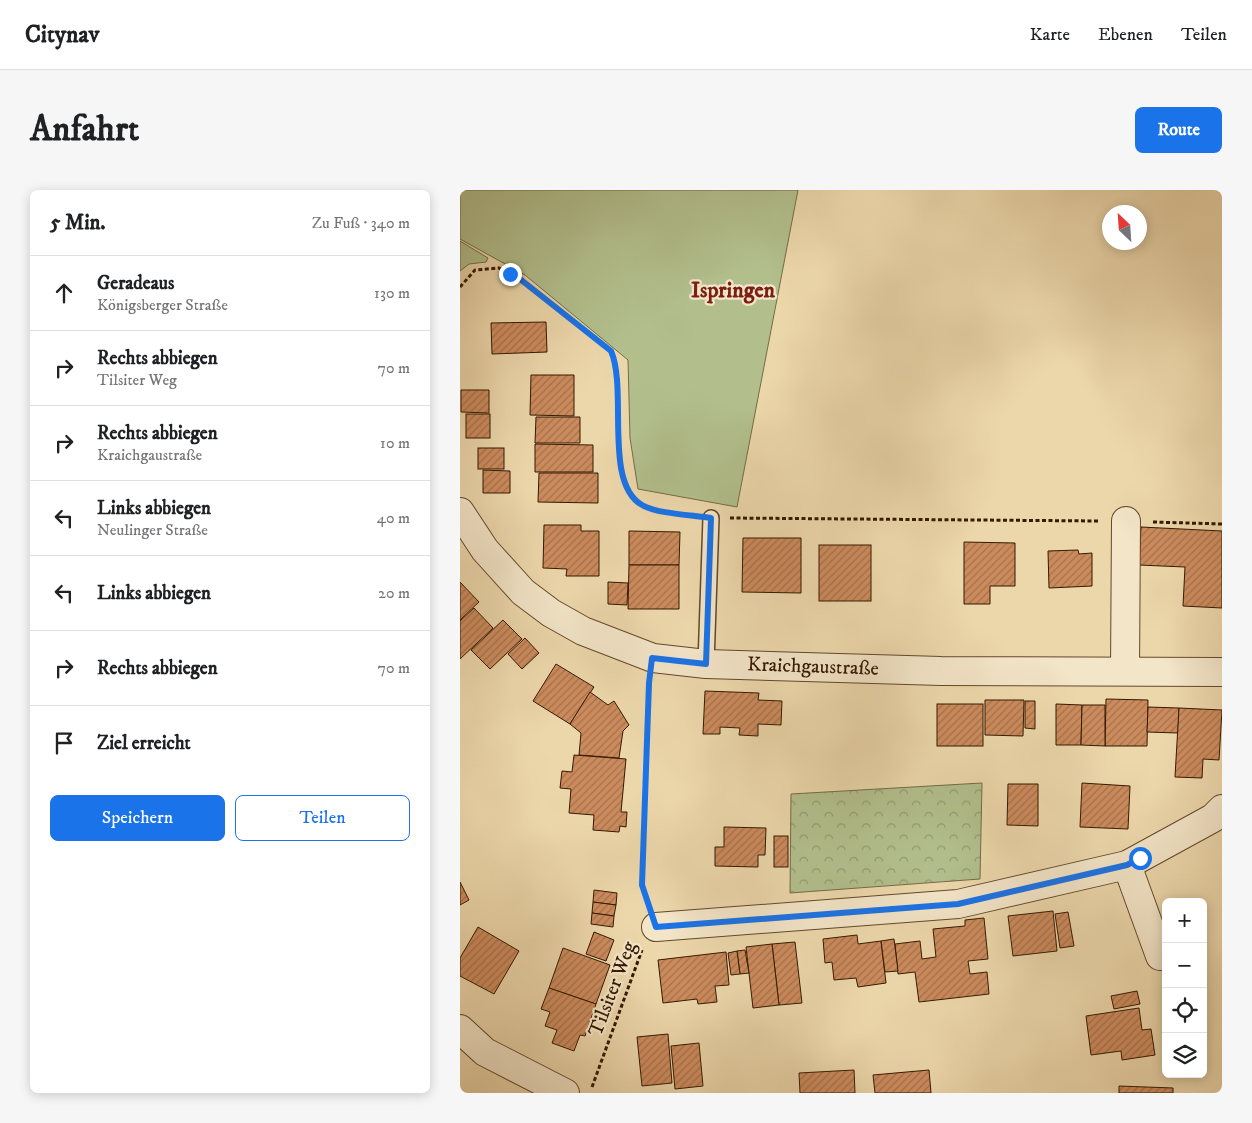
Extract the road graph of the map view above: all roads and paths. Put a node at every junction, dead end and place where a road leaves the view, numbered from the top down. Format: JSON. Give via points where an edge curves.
{"nodes":[{"id":1,"x":460,"y":287,"type":"edge"},
{"id":2,"x":460,"y":512,"type":"edge"},
{"id":3,"x":711,"y":518,"type":"junction"},
{"id":4,"x":1126,"y":521,"type":"junction"},
{"id":5,"x":1222,"y":524,"type":"edge"},
{"id":6,"x":652,"y":658,"type":"junction"},
{"id":7,"x":706,"y":664,"type":"junction"},
{"id":8,"x":1125,"y":671,"type":"junction"},
{"id":9,"x":1222,"y":672,"type":"edge"},
{"id":10,"x":1222,"y":809,"type":"edge"},
{"id":11,"x":1127,"y":865,"type":"junction"},
{"id":12,"x":656,"y":927,"type":"junction"},
{"id":13,"x":1160,"y":956,"type":"dead end"},
{"id":14,"x":460,"y":1029,"type":"edge"},
{"id":15,"x":565,"y":1093,"type":"edge"},
{"id":16,"x":590,"y":1093,"type":"edge"}],
"edges":[{"from":1,"to":3,"type":"path","via":[[475,270],[499,268],[520,279],[611,351],[619,386],[619,448],[624,482],[634,500],[645,506]]},
{"from":2,"to":6,"type":"street","name":"Kraichgaustraße","via":[[485,550],[523,592],[544,608],[583,631]]},
{"from":3,"to":4,"type":"path"},
{"from":3,"to":7,"type":"lane"},
{"from":4,"to":5,"type":"path"},
{"from":4,"to":8,"type":"street"},
{"from":6,"to":7,"type":"street","name":"Kraichgaustraße"},
{"from":6,"to":12,"type":"path","name":"Tilsiter Weg","via":[[642,885]]},
{"from":7,"to":8,"type":"street","name":"Kraichgaustraße","via":[[941,671]]},
{"from":8,"to":9,"type":"street","name":"Kraichgaustraße"},
{"from":10,"to":11,"type":"street","via":[[1214,818]]},
{"from":11,"to":12,"type":"street","via":[[958,904]]},
{"from":11,"to":13,"type":"street"},
{"from":12,"to":16,"type":"path","name":"Tilsiter Weg","via":[[642,950]]},
{"from":14,"to":15,"type":"street","via":[[485,1052]]}]}
